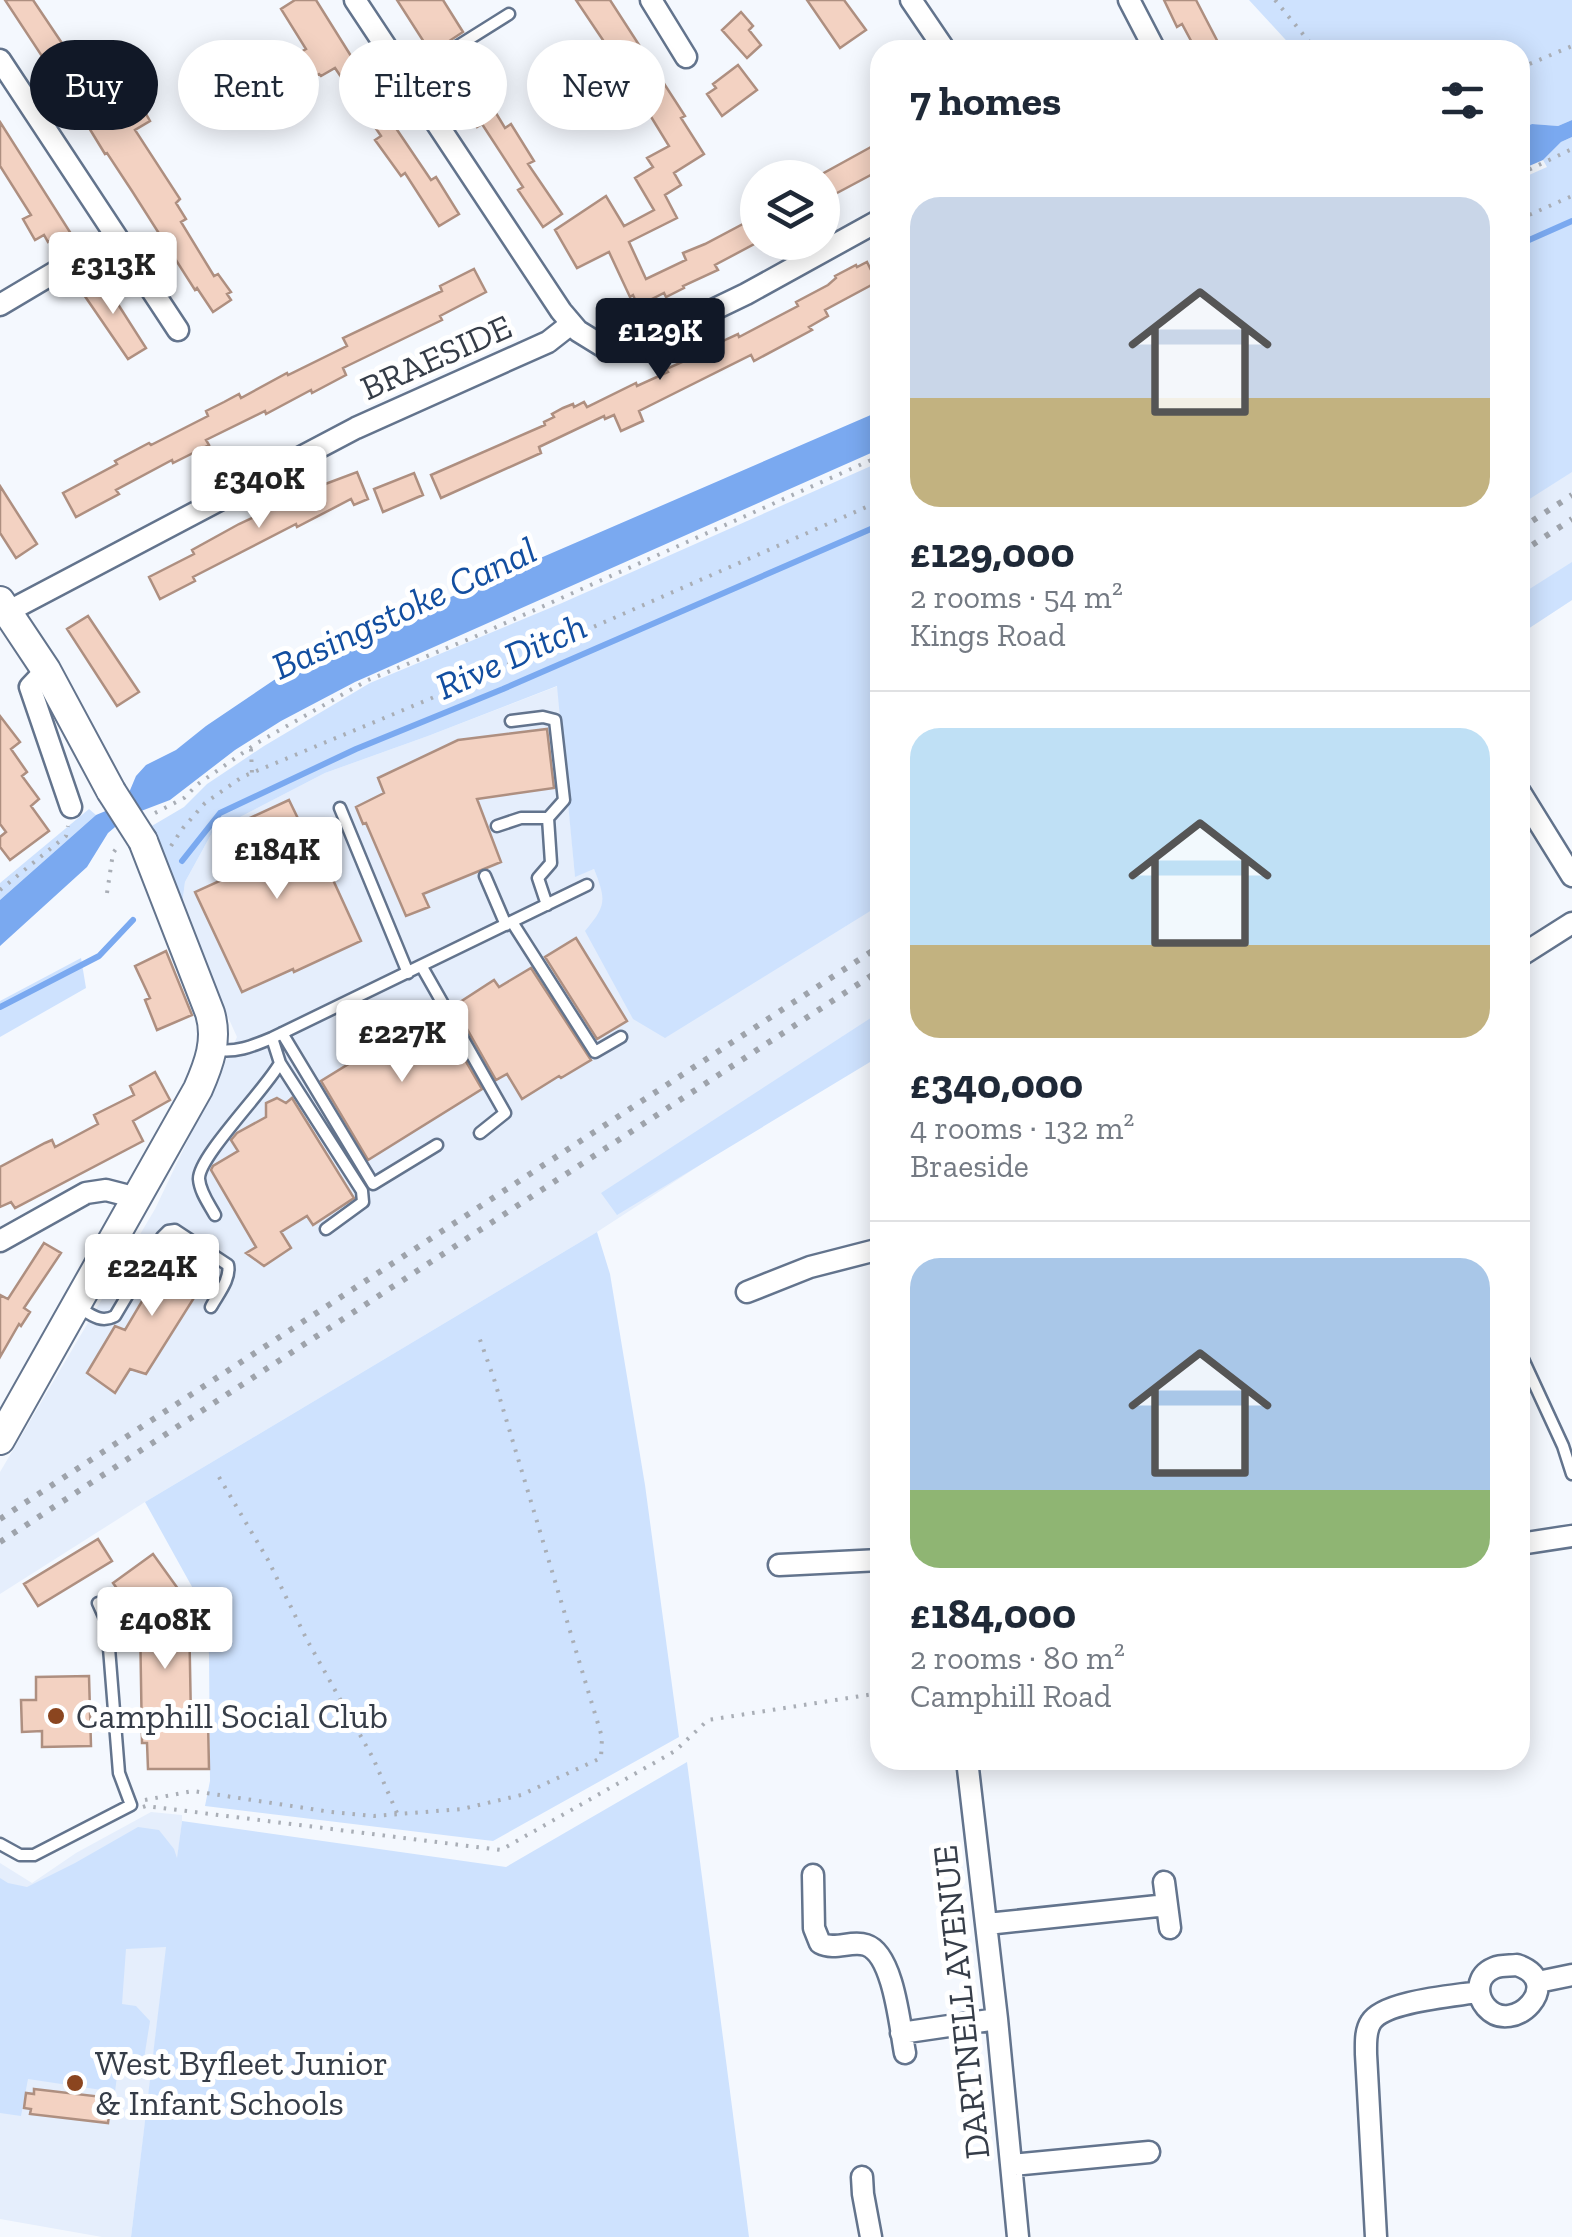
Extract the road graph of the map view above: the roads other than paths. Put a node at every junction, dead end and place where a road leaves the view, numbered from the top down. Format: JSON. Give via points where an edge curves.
{"nodes":[{"id":1,"x":355,"y":0,"type":"edge"},
{"id":2,"x":651,"y":0,"type":"edge"},
{"id":3,"x":911,"y":0,"type":"edge"},
{"id":4,"x":1129,"y":0,"type":"edge"},
{"id":5,"x":509,"y":14,"type":"dead end"},
{"id":6,"x":382,"y":40,"type":"edge"},
{"id":7,"x":468,"y":40,"type":"edge"},
{"id":8,"x":937,"y":40,"type":"edge"},
{"id":9,"x":1150,"y":40,"type":"edge"},
{"id":10,"x":686,"y":57,"type":"dead end"},
{"id":11,"x":0,"y":60,"type":"edge"},
{"id":12,"x":442,"y":130,"type":"edge"},
{"id":13,"x":870,"y":225,"type":"edge"},
{"id":14,"x":116,"y":236,"type":"junction"},
{"id":15,"x":0,"y":305,"type":"edge"},
{"id":16,"x":571,"y":324,"type":"junction"},
{"id":17,"x":178,"y":330,"type":"dead end"},
{"id":18,"x":4,"y":607,"type":"edge"},
{"id":19,"x":46,"y":670,"type":"junction"},
{"id":20,"x":511,"y":721,"type":"dead end"},
{"id":21,"x":72,"y":807,"type":"road end"},
{"id":22,"x":340,"y":808,"type":"dead end"},
{"id":23,"x":1530,"y":808,"type":"edge"},
{"id":24,"x":548,"y":818,"type":"junction"},
{"id":25,"x":497,"y":826,"type":"dead end"},
{"id":26,"x":485,"y":876,"type":"dead end"},
{"id":27,"x":1572,"y":876,"type":"edge"},
{"id":28,"x":587,"y":885,"type":"dead end"},
{"id":29,"x":547,"y":905,"type":"junction"},
{"id":30,"x":1572,"y":923,"type":"edge"},
{"id":31,"x":509,"y":924,"type":"junction"},
{"id":32,"x":1530,"y":950,"type":"edge"},
{"id":33,"x":422,"y":967,"type":"junction"},
{"id":34,"x":408,"y":973,"type":"junction"},
{"id":35,"x":277,"y":1036,"type":"junction"},
{"id":36,"x":621,"y":1037,"type":"dead end"},
{"id":37,"x":212,"y":1049,"type":"junction"},
{"id":38,"x":280,"y":1062,"type":"junction"},
{"id":39,"x":480,"y":1132,"type":"dead end"},
{"id":40,"x":437,"y":1145,"type":"dead end"},
{"id":41,"x":137,"y":1198,"type":"junction"},
{"id":42,"x":215,"y":1216,"type":"dead end"},
{"id":43,"x":326,"y":1229,"type":"dead end"},
{"id":44,"x":0,"y":1242,"type":"edge"},
{"id":45,"x":870,"y":1251,"type":"edge"},
{"id":46,"x":747,"y":1292,"type":"dead end"},
{"id":47,"x":76,"y":1306,"type":"junction"},
{"id":48,"x":211,"y":1307,"type":"dead end"},
{"id":49,"x":1530,"y":1374,"type":"edge"},
{"id":50,"x":0,"y":1440,"type":"edge"},
{"id":51,"x":1572,"y":1474,"type":"edge"},
{"id":52,"x":1572,"y":1536,"type":"edge"},
{"id":53,"x":1530,"y":1542,"type":"edge"},
{"id":54,"x":870,"y":1560,"type":"edge"},
{"id":55,"x":779,"y":1565,"type":"dead end"},
{"id":56,"x":98,"y":1603,"type":"dead end"},
{"id":57,"x":968,"y":1770,"type":"edge"},
{"id":58,"x":0,"y":1844,"type":"edge"},
{"id":59,"x":813,"y":1874,"type":"dead end"},
{"id":60,"x":1164,"y":1882,"type":"dead end"},
{"id":61,"x":1167,"y":1905,"type":"junction"},
{"id":62,"x":987,"y":1924,"type":"junction"},
{"id":63,"x":1170,"y":1928,"type":"dead end"},
{"id":64,"x":1572,"y":1976,"type":"edge"},
{"id":65,"x":1538,"y":1982,"type":"junction"},
{"id":66,"x":1478,"y":1992,"type":"junction"},
{"id":67,"x":997,"y":2020,"type":"junction"},
{"id":68,"x":1149,"y":2152,"type":"dead end"},
{"id":69,"x":1012,"y":2164,"type":"junction"},
{"id":70,"x":862,"y":2177,"type":"dead end"},
{"id":71,"x":872,"y":2237,"type":"edge"},
{"id":72,"x":1018,"y":2237,"type":"edge"},
{"id":73,"x":1376,"y":2237,"type":"edge"}],
"edges":[{"from":1,"to":6,"type":"street"},
{"from":2,"to":10,"type":"street"},
{"from":3,"to":8,"type":"street"},
{"from":4,"to":9,"type":"street"},
{"from":5,"to":7,"type":"lane"},
{"from":11,"to":14,"type":"street"},
{"from":12,"to":16,"type":"street"},
{"from":13,"to":16,"type":"street","via":[[638,346],[604,347]]},
{"from":14,"to":15,"type":"street"},
{"from":14,"to":17,"type":"street"},
{"from":16,"to":18,"type":"street","name":"BRAESIDE","via":[[557,338],[356,428]]},
{"from":18,"to":19,"type":"street"},
{"from":19,"to":21,"type":"street","via":[[30,687]]},
{"from":19,"to":37,"type":"street","bridge":true,"via":[[143,841],[212,1020]]},
{"from":20,"to":24,"type":"lane","via":[[555,720],[564,800]]},
{"from":22,"to":34,"type":"lane"},
{"from":23,"to":27,"type":"street"},
{"from":24,"to":25,"type":"lane"},
{"from":24,"to":29,"type":"lane","via":[[551,863],[538,878]]},
{"from":26,"to":31,"type":"lane"},
{"from":28,"to":29,"type":"lane"},
{"from":29,"to":31,"type":"lane"},
{"from":30,"to":32,"type":"street"},
{"from":31,"to":33,"type":"lane"},
{"from":31,"to":36,"type":"lane","via":[[595,1052]]},
{"from":33,"to":34,"type":"lane"},
{"from":33,"to":39,"type":"lane","via":[[506,1113]]},
{"from":34,"to":35,"type":"lane"},
{"from":35,"to":37,"type":"lane","via":[[242,1050]]},
{"from":35,"to":38,"type":"lane"},
{"from":35,"to":40,"type":"lane","via":[[374,1184]]},
{"from":37,"to":41,"type":"street","via":[[198,1088]]},
{"from":38,"to":42,"type":"lane","via":[[200,1170]]},
{"from":38,"to":43,"type":"lane","via":[[362,1192],[362,1202]]},
{"from":41,"to":44,"type":"street","via":[[86,1193]]},
{"from":41,"to":47,"type":"street"},
{"from":45,"to":46,"type":"street"},
{"from":47,"to":48,"type":"lane","via":[[99,1319],[115,1316],[162,1237],[175,1230],[230,1269]]},
{"from":47,"to":50,"type":"street"},
{"from":49,"to":51,"type":"lane"},
{"from":52,"to":53,"type":"street"},
{"from":54,"to":55,"type":"street"},
{"from":56,"to":58,"type":"lane","via":[[106,1623],[119,1773],[130,1810],[34,1855]]},
{"from":57,"to":62,"type":"street","name":"DARTNELL AVENUE"},
{"from":59,"to":67,"type":"street","via":[[820,1943],[864,1944],[877,1951],[890,1978],[903,2043]]},
{"from":60,"to":61,"type":"street"},
{"from":61,"to":62,"type":"street"},
{"from":61,"to":63,"type":"street"},
{"from":62,"to":67,"type":"street","name":"DARTNELL AVENUE"},
{"from":64,"to":65,"type":"street"},
{"from":65,"to":66,"type":"street","via":[[1528,1969],[1504,1966],[1484,1974]]},
{"from":65,"to":66,"type":"street","via":[[1536,1996],[1515,2015],[1487,2008]]},
{"from":66,"to":73,"type":"street","via":[[1397,2006],[1368,2026]]},
{"from":67,"to":69,"type":"street","name":"DARTNELL AVENUE"},
{"from":68,"to":69,"type":"street","via":[[1105,2166]]},
{"from":69,"to":72,"type":"street","name":"DARTNELL AVENUE"},
{"from":70,"to":71,"type":"street"}]}
